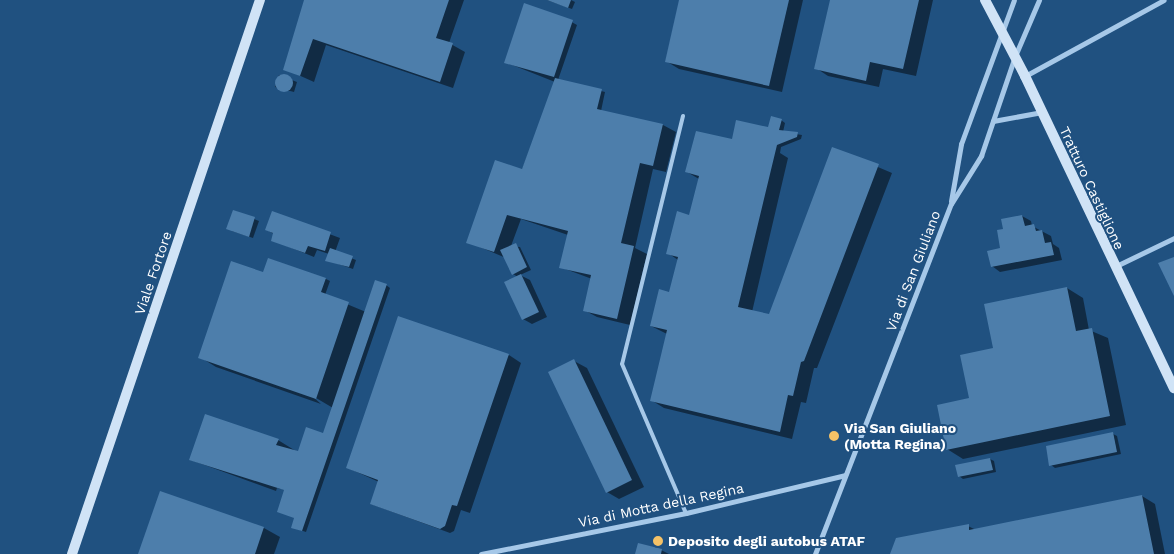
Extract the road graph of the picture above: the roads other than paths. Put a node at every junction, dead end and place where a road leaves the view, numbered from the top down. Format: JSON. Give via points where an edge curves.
{"nodes":[{"id":1,"x":260,"y":0,"type":"edge"},
{"id":2,"x":985,"y":0,"type":"edge"},
{"id":3,"x":1014,"y":0,"type":"edge"},
{"id":4,"x":1039,"y":0,"type":"edge"},
{"id":5,"x":1164,"y":0,"type":"edge"},
{"id":6,"x":1002,"y":31,"type":"junction"},
{"id":7,"x":1015,"y":56,"type":"junction"},
{"id":8,"x":1025,"y":76,"type":"junction"},
{"id":9,"x":1042,"y":112,"type":"junction"},
{"id":10,"x":683,"y":116,"type":"dead end"},
{"id":11,"x":993,"y":121,"type":"junction"},
{"id":12,"x":951,"y":204,"type":"junction"},
{"id":13,"x":1174,"y":238,"type":"edge"},
{"id":14,"x":1114,"y":268,"type":"junction"},
{"id":15,"x":1174,"y":388,"type":"edge"},
{"id":16,"x":845,"y":475,"type":"junction"},
{"id":17,"x":686,"y":513,"type":"junction"},
{"id":18,"x":72,"y":554,"type":"edge"},
{"id":19,"x":481,"y":554,"type":"edge"},
{"id":20,"x":815,"y":554,"type":"edge"}],
"edges":[{"from":1,"to":18,"type":"main road","name":"Viale Fortore"},
{"from":2,"to":6,"type":"main road","name":"Tratturo Castiglione"},
{"from":3,"to":6,"type":"street"},
{"from":4,"to":7,"type":"street","name":"Via di San Giuliano"},
{"from":5,"to":8,"type":"street"},
{"from":6,"to":7,"type":"main road","name":"Tratturo Castiglione"},
{"from":6,"to":12,"type":"street","via":[[961,144]]},
{"from":7,"to":8,"type":"main road","name":"Tratturo Castiglione"},
{"from":7,"to":11,"type":"street","name":"Via di San Giuliano"},
{"from":8,"to":9,"type":"main road","name":"Tratturo Castiglione"},
{"from":9,"to":11,"type":"street"},
{"from":9,"to":14,"type":"main road","name":"Tratturo Castiglione"},
{"from":10,"to":17,"type":"lane","via":[[622,364]]},
{"from":11,"to":12,"type":"street","name":"Via di San Giuliano","via":[[981,156]]},
{"from":12,"to":16,"type":"street","name":"Via di San Giuliano"},
{"from":13,"to":14,"type":"street"},
{"from":14,"to":15,"type":"main road","name":"Tratturo Castiglione"},
{"from":16,"to":17,"type":"street","name":"Via di Motta della Regina"},
{"from":16,"to":20,"type":"street","name":"Via di San Giuliano"},
{"from":17,"to":19,"type":"street","name":"Via di Motta della Regina"}]}
